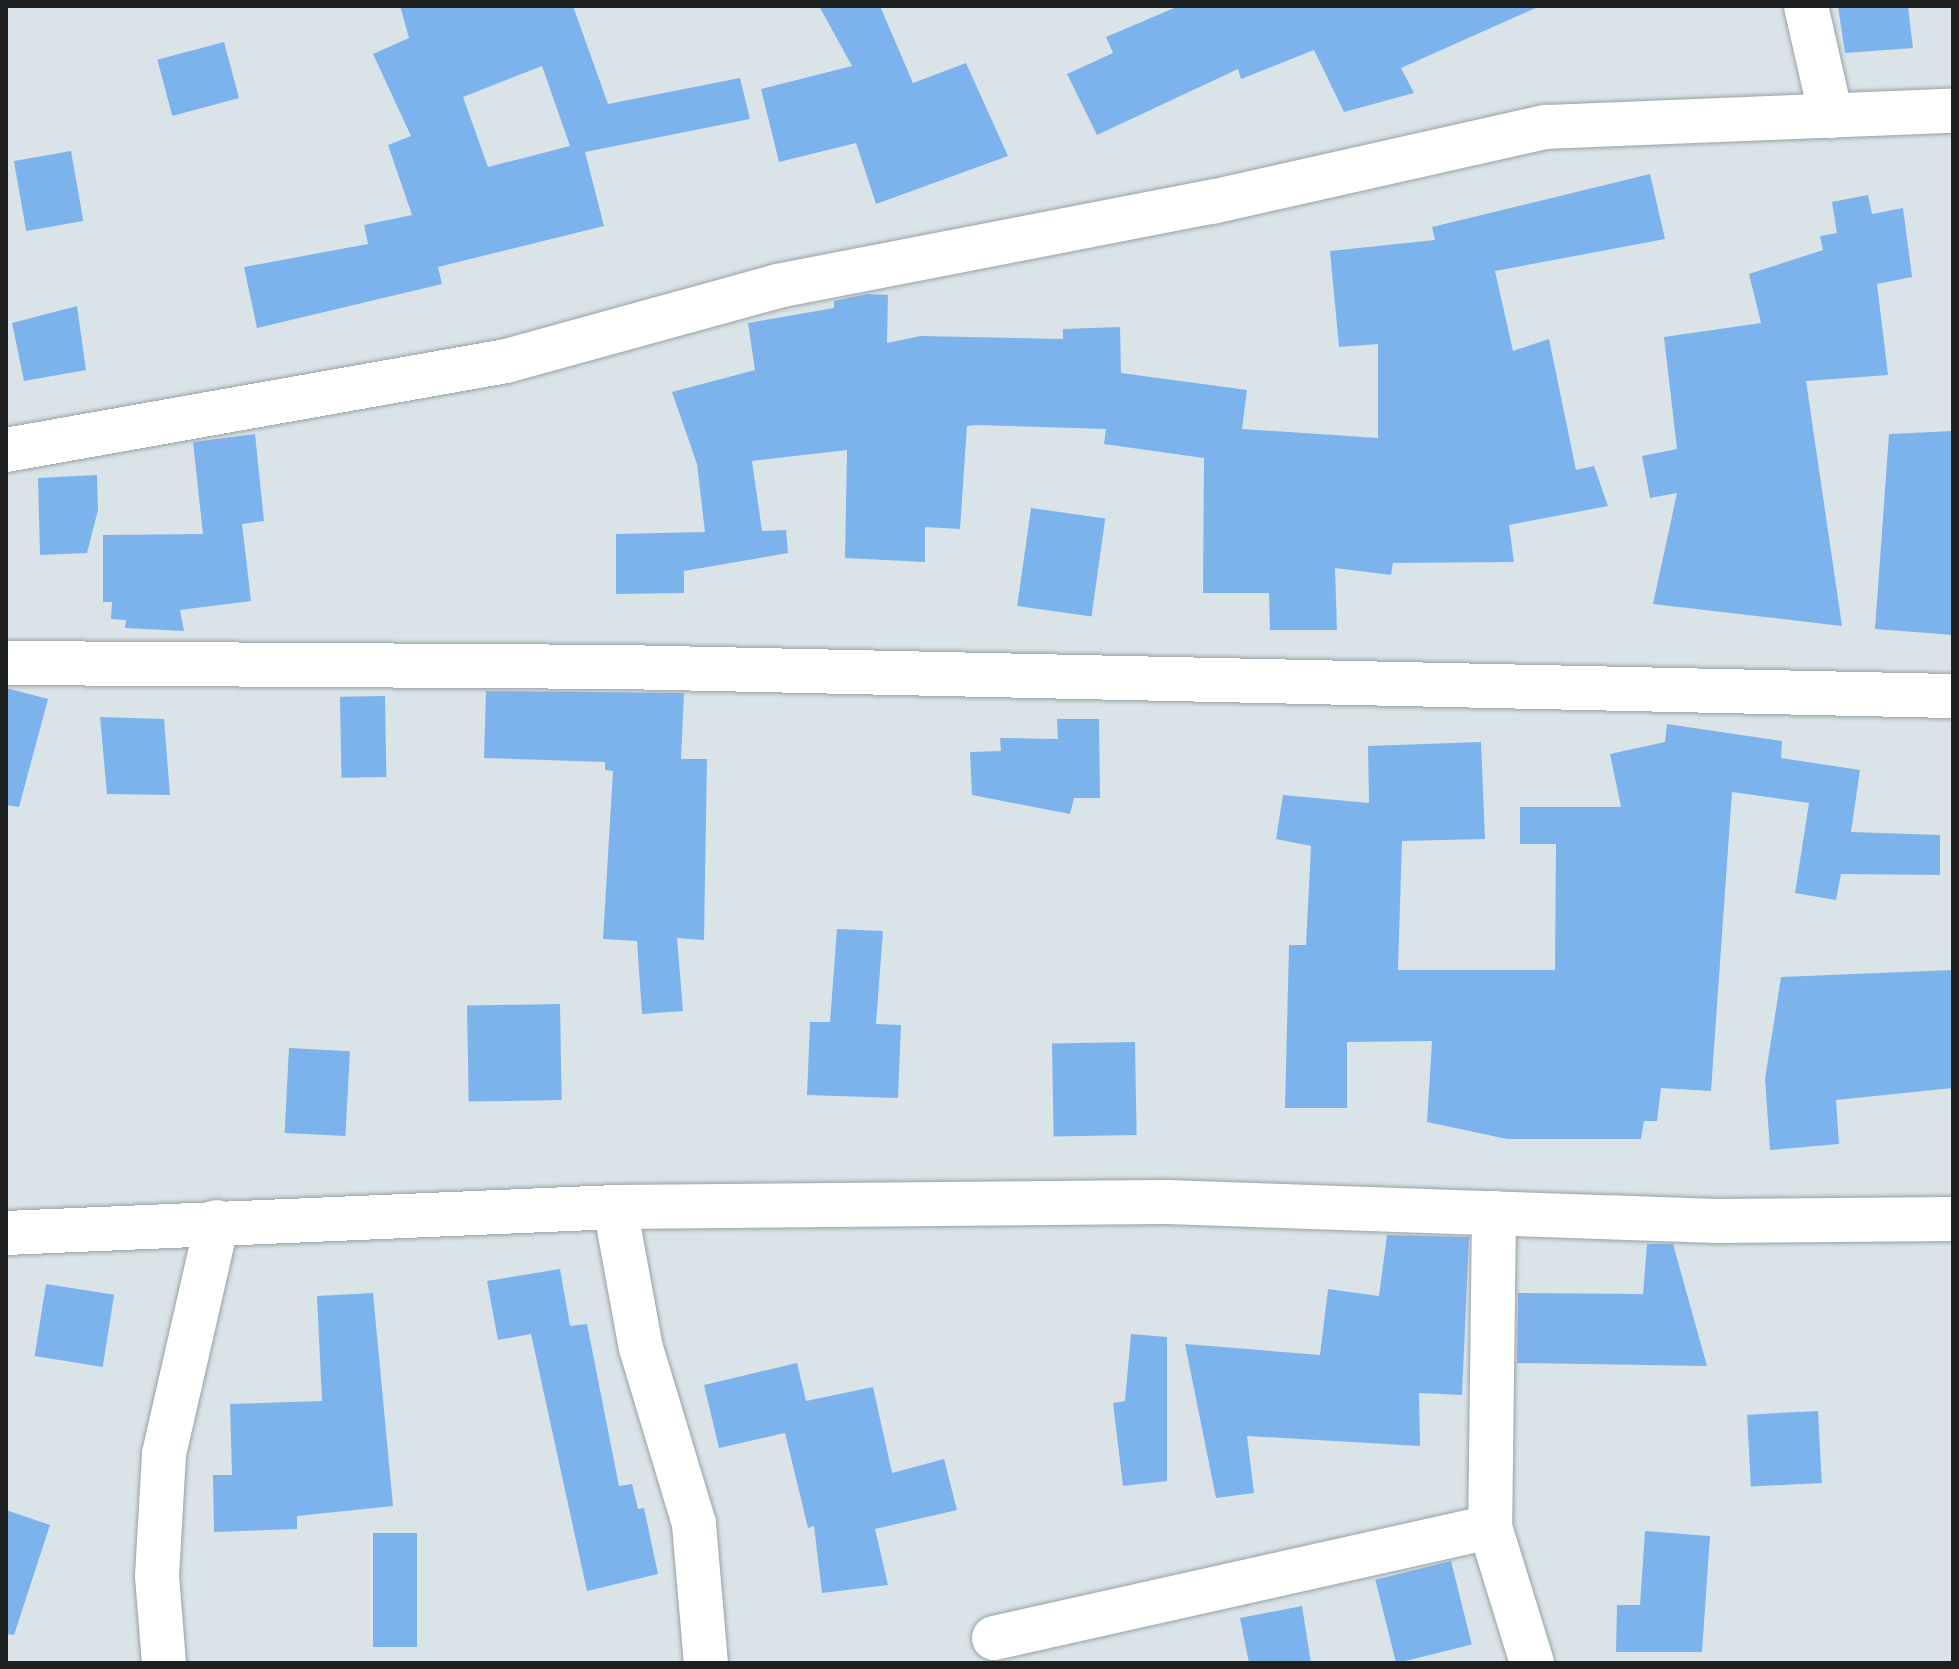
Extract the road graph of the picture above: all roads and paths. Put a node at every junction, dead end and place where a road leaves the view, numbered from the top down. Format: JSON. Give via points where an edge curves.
{"nodes":[{"id":1,"x":1806,"y":6,"type":"edge"},
{"id":2,"x":1953,"y":111,"type":"edge"},
{"id":3,"x":1831,"y":116,"type":"junction"},
{"id":4,"x":6,"y":450,"type":"edge"},
{"id":5,"x":6,"y":663,"type":"edge"},
{"id":6,"x":1953,"y":696,"type":"edge"},
{"id":7,"x":615,"y":1207,"type":"junction"},
{"id":8,"x":1494,"y":1213,"type":"junction"},
{"id":9,"x":1953,"y":1219,"type":"edge"},
{"id":10,"x":217,"y":1222,"type":"junction"},
{"id":11,"x":6,"y":1233,"type":"edge"},
{"id":12,"x":1490,"y":1527,"type":"junction"},
{"id":13,"x":994,"y":1638,"type":"dead end"},
{"id":14,"x":164,"y":1663,"type":"edge"},
{"id":15,"x":706,"y":1663,"type":"edge"},
{"id":16,"x":1532,"y":1663,"type":"edge"}],
"edges":[{"from":1,"to":3,"type":"street"},
{"from":2,"to":3,"type":"street"},
{"from":3,"to":4,"type":"street","via":[[1546,127],[1212,202],[778,286],[506,361]]},
{"from":5,"to":6,"type":"street","via":[[621,667]]},
{"from":7,"to":8,"type":"street","via":[[1167,1202]]},
{"from":7,"to":10,"type":"street"},
{"from":7,"to":15,"type":"street","via":[[641,1348],[694,1524]]},
{"from":8,"to":9,"type":"street"},
{"from":8,"to":12,"type":"street"},
{"from":10,"to":11,"type":"street"},
{"from":10,"to":14,"type":"street","via":[[164,1454],[157,1576]]},
{"from":12,"to":13,"type":"street"},
{"from":12,"to":16,"type":"street"}]}
